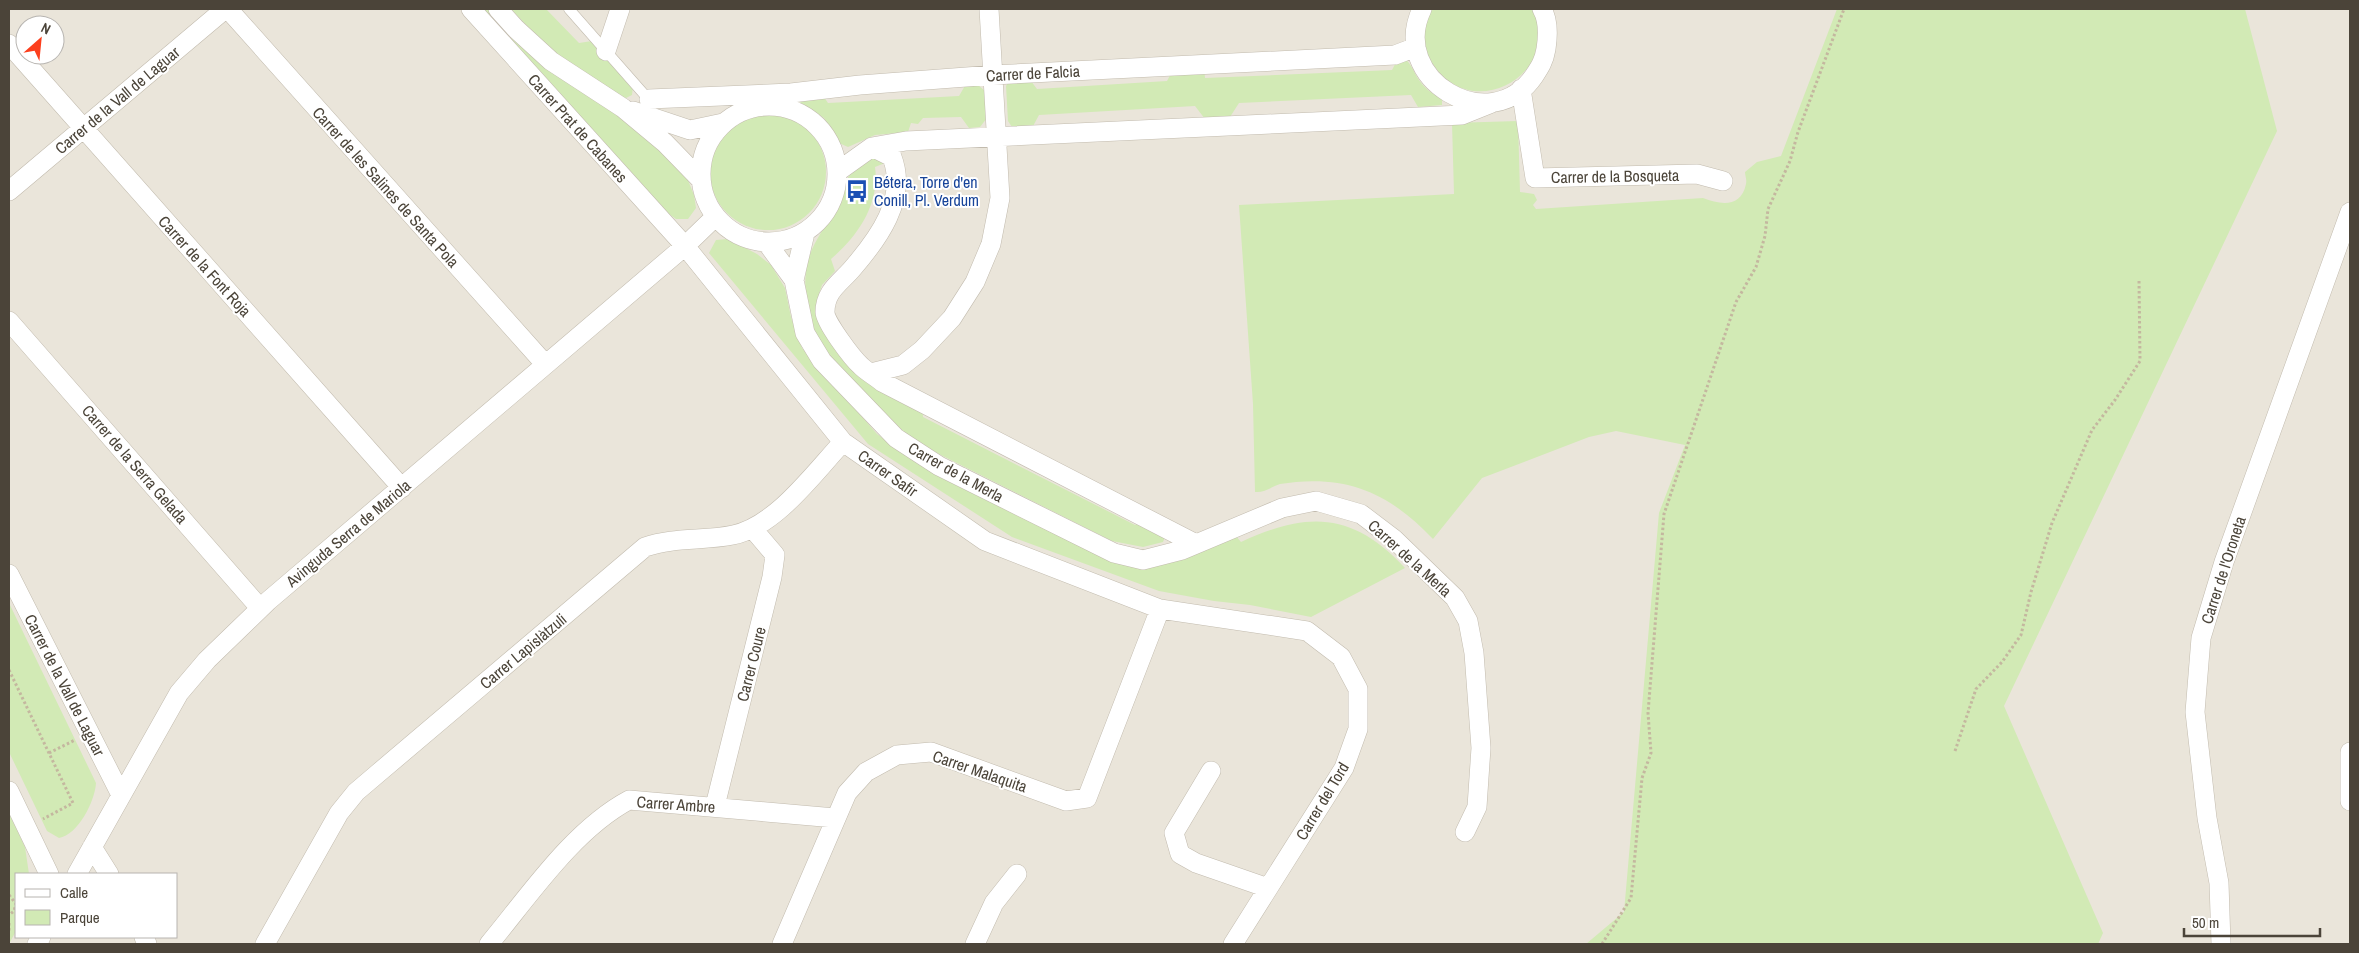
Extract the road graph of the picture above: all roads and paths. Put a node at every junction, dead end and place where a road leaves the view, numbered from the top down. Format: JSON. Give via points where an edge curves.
{"nodes":[{"id":1,"x":226,"y":9,"type":"edge"},
{"id":2,"x":471,"y":9,"type":"edge"},
{"id":3,"x":498,"y":9,"type":"edge"},
{"id":4,"x":569,"y":9,"type":"edge"},
{"id":5,"x":620,"y":9,"type":"edge"},
{"id":6,"x":989,"y":9,"type":"edge"},
{"id":7,"x":1422,"y":9,"type":"edge"},
{"id":8,"x":1542,"y":9,"type":"edge"},
{"id":9,"x":1844,"y":9,"type":"edge"},
{"id":10,"x":9,"y":44,"type":"edge"},
{"id":11,"x":1416,"y":47,"type":"junction"},
{"id":12,"x":606,"y":51,"type":"junction"},
{"id":13,"x":993,"y":75,"type":"junction"},
{"id":14,"x":1522,"y":90,"type":"junction"},
{"id":15,"x":649,"y":100,"type":"junction"},
{"id":16,"x":1492,"y":103,"type":"junction"},
{"id":17,"x":623,"y":108,"type":"junction"},
{"id":18,"x":669,"y":122,"type":"junction"},
{"id":19,"x":723,"y":123,"type":"junction"},
{"id":20,"x":83,"y":128,"type":"junction"},
{"id":21,"x":997,"y":137,"type":"junction"},
{"id":22,"x":872,"y":147,"type":"junction"},
{"id":23,"x":837,"y":172,"type":"junction"},
{"id":24,"x":700,"y":179,"type":"junction"},
{"id":25,"x":1723,"y":181,"type":"dead end"},
{"id":26,"x":9,"y":191,"type":"edge"},
{"id":27,"x":2350,"y":212,"type":"edge"},
{"id":28,"x":715,"y":217,"type":"junction"},
{"id":29,"x":805,"y":233,"type":"junction"},
{"id":30,"x":767,"y":243,"type":"junction"},
{"id":31,"x":685,"y":246,"type":"junction"},
{"id":32,"x":794,"y":280,"type":"junction"},
{"id":33,"x":2139,"y":280,"type":"dead end"},
{"id":34,"x":9,"y":321,"type":"edge"},
{"id":35,"x":545,"y":364,"type":"junction"},
{"id":36,"x":871,"y":373,"type":"junction"},
{"id":37,"x":843,"y":442,"type":"junction"},
{"id":38,"x":402,"y":488,"type":"junction"},
{"id":39,"x":753,"y":529,"type":"junction"},
{"id":40,"x":1196,"y":544,"type":"junction"},
{"id":41,"x":9,"y":574,"type":"edge"},
{"id":42,"x":260,"y":608,"type":"junction"},
{"id":43,"x":1160,"y":609,"type":"junction"},
{"id":44,"x":9,"y":670,"type":"edge"},
{"id":45,"x":75,"y":740,"type":"dead end"},
{"id":46,"x":1955,"y":751,"type":"dead end"},
{"id":47,"x":2350,"y":752,"type":"edge"},
{"id":48,"x":48,"y":753,"type":"junction"},
{"id":49,"x":1211,"y":771,"type":"dead end"},
{"id":50,"x":9,"y":791,"type":"edge"},
{"id":51,"x":121,"y":795,"type":"junction"},
{"id":52,"x":2350,"y":800,"type":"edge"},
{"id":53,"x":715,"y":806,"type":"junction"},
{"id":54,"x":835,"y":818,"type":"junction"},
{"id":55,"x":27,"y":827,"type":"junction"},
{"id":56,"x":1465,"y":832,"type":"dead end"},
{"id":57,"x":92,"y":847,"type":"junction"},
{"id":58,"x":48,"y":873,"type":"edge"},
{"id":59,"x":78,"y":873,"type":"edge"},
{"id":60,"x":108,"y":873,"type":"edge"},
{"id":61,"x":1017,"y":874,"type":"dead end"},
{"id":62,"x":1268,"y":888,"type":"junction"},
{"id":63,"x":9,"y":923,"type":"edge"},
{"id":64,"x":9,"y":933,"type":"edge"},
{"id":65,"x":1235,"y":942,"type":"edge"},
{"id":66,"x":265,"y":944,"type":"edge"},
{"id":67,"x":489,"y":944,"type":"edge"},
{"id":68,"x":782,"y":944,"type":"edge"},
{"id":69,"x":975,"y":944,"type":"edge"},
{"id":70,"x":1602,"y":944,"type":"edge"},
{"id":71,"x":2221,"y":944,"type":"edge"}],
"edges":[{"from":1,"to":20,"type":"street","name":"Carrer de la Vall de Laguar"},
{"from":1,"to":35,"type":"street","name":"Carrer de les Salines de Santa Pola"},
{"from":2,"to":31,"type":"street","name":"Carrer Prat de Cabanes"},
{"from":3,"to":17,"type":"street","via":[[551,61]]},
{"from":4,"to":12,"type":"lane"},
{"from":5,"to":12,"type":"street"},
{"from":6,"to":13,"type":"street"},
{"from":7,"to":11,"type":"street","via":[[1415,35]]},
{"from":8,"to":14,"type":"street","via":[[1548,32],[1544,61]]},
{"from":9,"to":70,"type":"path","via":[[1790,161],[1768,209],[1765,236],[1756,267],[1736,302],[1664,514],[1648,713],[1650,753],[1642,778],[1631,898]]},
{"from":10,"to":20,"type":"street","name":"Carrer de la Font Roja"},
{"from":11,"to":13,"type":"street","name":"Carrer de Falcia","via":[[1395,54]]},
{"from":11,"to":16,"type":"street","via":[[1422,66],[1434,83],[1450,95],[1463,101]]},
{"from":12,"to":15,"type":"lane"},
{"from":13,"to":15,"type":"street","name":"Carrer de Falcia","via":[[791,93]]},
{"from":13,"to":21,"type":"street"},
{"from":14,"to":16,"type":"street"},
{"from":14,"to":25,"type":"street","name":"Carrer de la Bosqueta","via":[[1535,178],[1697,174]]},
{"from":15,"to":18,"type":"lane"},
{"from":16,"to":21,"type":"street","via":[[1462,115]]},
{"from":17,"to":18,"type":"street"},
{"from":17,"to":24,"type":"street"},
{"from":18,"to":19,"type":"street","via":[[690,130]]},
{"from":19,"to":23,"type":"street","via":[[742,111],[763,106],[785,108],[806,117],[826,138],[833,151]]},
{"from":19,"to":24,"type":"street","via":[[704,152]]},
{"from":20,"to":26,"type":"street","name":"Carrer de la Vall de Laguar"},
{"from":20,"to":38,"type":"street","name":"Carrer de la Font Roja"},
{"from":21,"to":22,"type":"street"},
{"from":21,"to":36,"type":"street","via":[[1000,198],[991,244],[975,282],[952,318],[922,350],[903,365]]},
{"from":22,"to":23,"type":"street"},
{"from":22,"to":36,"type":"street","via":[[892,157],[898,171],[895,195],[887,222],[852,270],[830,291],[825,314],[860,365]]},
{"from":23,"to":29,"type":"street","via":[[836,190],[829,207],[819,222]]},
{"from":24,"to":28,"type":"street","via":[[704,199]]},
{"from":27,"to":71,"type":"street","name":"Carrer de l'Oroneta","via":[[2224,562],[2201,638],[2195,712],[2207,818],[2219,883]]},
{"from":28,"to":30,"type":"street","via":[[730,231],[748,240]]},
{"from":28,"to":31,"type":"street","name":"Avinguda Serra de Mariola"},
{"from":29,"to":30,"type":"street"},
{"from":29,"to":32,"type":"street","name":"Carrer de la Merla"},
{"from":30,"to":32,"type":"street","name":"Carrer de la Merla"},
{"from":31,"to":35,"type":"street","name":"Avinguda Serra de Mariola"},
{"from":31,"to":37,"type":"street","name":"Carrer Safir"},
{"from":32,"to":40,"type":"street","name":"Carrer de la Merla","via":[[805,333],[822,361],[896,438],[939,466],[1114,554],[1143,560]]},
{"from":33,"to":46,"type":"path","via":[[2140,361],[2116,400],[2092,430],[2052,524],[2021,635],[2002,662],[1976,689]]},
{"from":34,"to":42,"type":"street","name":"Carrer de la Serra Gelada"},
{"from":35,"to":38,"type":"street","name":"Avinguda Serra de Mariola"},
{"from":36,"to":40,"type":"street","via":[[882,382]]},
{"from":37,"to":39,"type":"street","name":"Carrer Lapislàtzuli","via":[[775,514]]},
{"from":37,"to":43,"type":"street","name":"Carrer Safir","via":[[985,541]]},
{"from":38,"to":42,"type":"street","name":"Avinguda Serra de Mariola"},
{"from":39,"to":53,"type":"street","name":"Carrer Coure","via":[[775,555],[772,577]]},
{"from":39,"to":66,"type":"street","name":"Carrer Lapislàtzuli","via":[[732,535],[661,541],[645,547],[384,768],[356,792],[339,814]]},
{"from":40,"to":56,"type":"street","name":"Carrer de la Merla","via":[[1282,508],[1316,501],[1361,514],[1394,539],[1454,598],[1468,622],[1474,653],[1481,748],[1477,807]]},
{"from":41,"to":51,"type":"street","name":"Carrer de la Vall de Laguar"},
{"from":42,"to":51,"type":"street","name":"Avinguda Serra de Mariola","via":[[179,693]]},
{"from":43,"to":54,"type":"street","name":"Carrer Malaquita","via":[[1087,798],[1066,801],[931,752],[897,755],[866,772],[847,793]]},
{"from":43,"to":62,"type":"street","name":"Carrer del Tord","via":[[1307,631],[1341,657],[1358,689],[1358,729],[1344,768]]},
{"from":44,"to":48,"type":"path"},
{"from":45,"to":48,"type":"path"},
{"from":47,"to":52,"type":"street"},
{"from":48,"to":55,"type":"path","via":[[73,803]]},
{"from":49,"to":62,"type":"street","via":[[1174,834],[1180,854],[1196,863]]},
{"from":50,"to":55,"type":"street"},
{"from":51,"to":57,"type":"street","name":"Avinguda Serra de Mariola"},
{"from":53,"to":54,"type":"street","name":"Carrer Ambre"},
{"from":53,"to":67,"type":"street","name":"Carrer Ambre","via":[[629,800],[612,809],[564,854]]},
{"from":54,"to":68,"type":"street","name":"Carrer Malaquita"},
{"from":55,"to":58,"type":"street"},
{"from":57,"to":59,"type":"street","name":"Avinguda Serra de Mariola"},
{"from":57,"to":60,"type":"street"},
{"from":61,"to":69,"type":"street","via":[[994,903]]},
{"from":62,"to":65,"type":"street","name":"Carrer del Tord"},
{"from":63,"to":64,"type":"path"}]}
